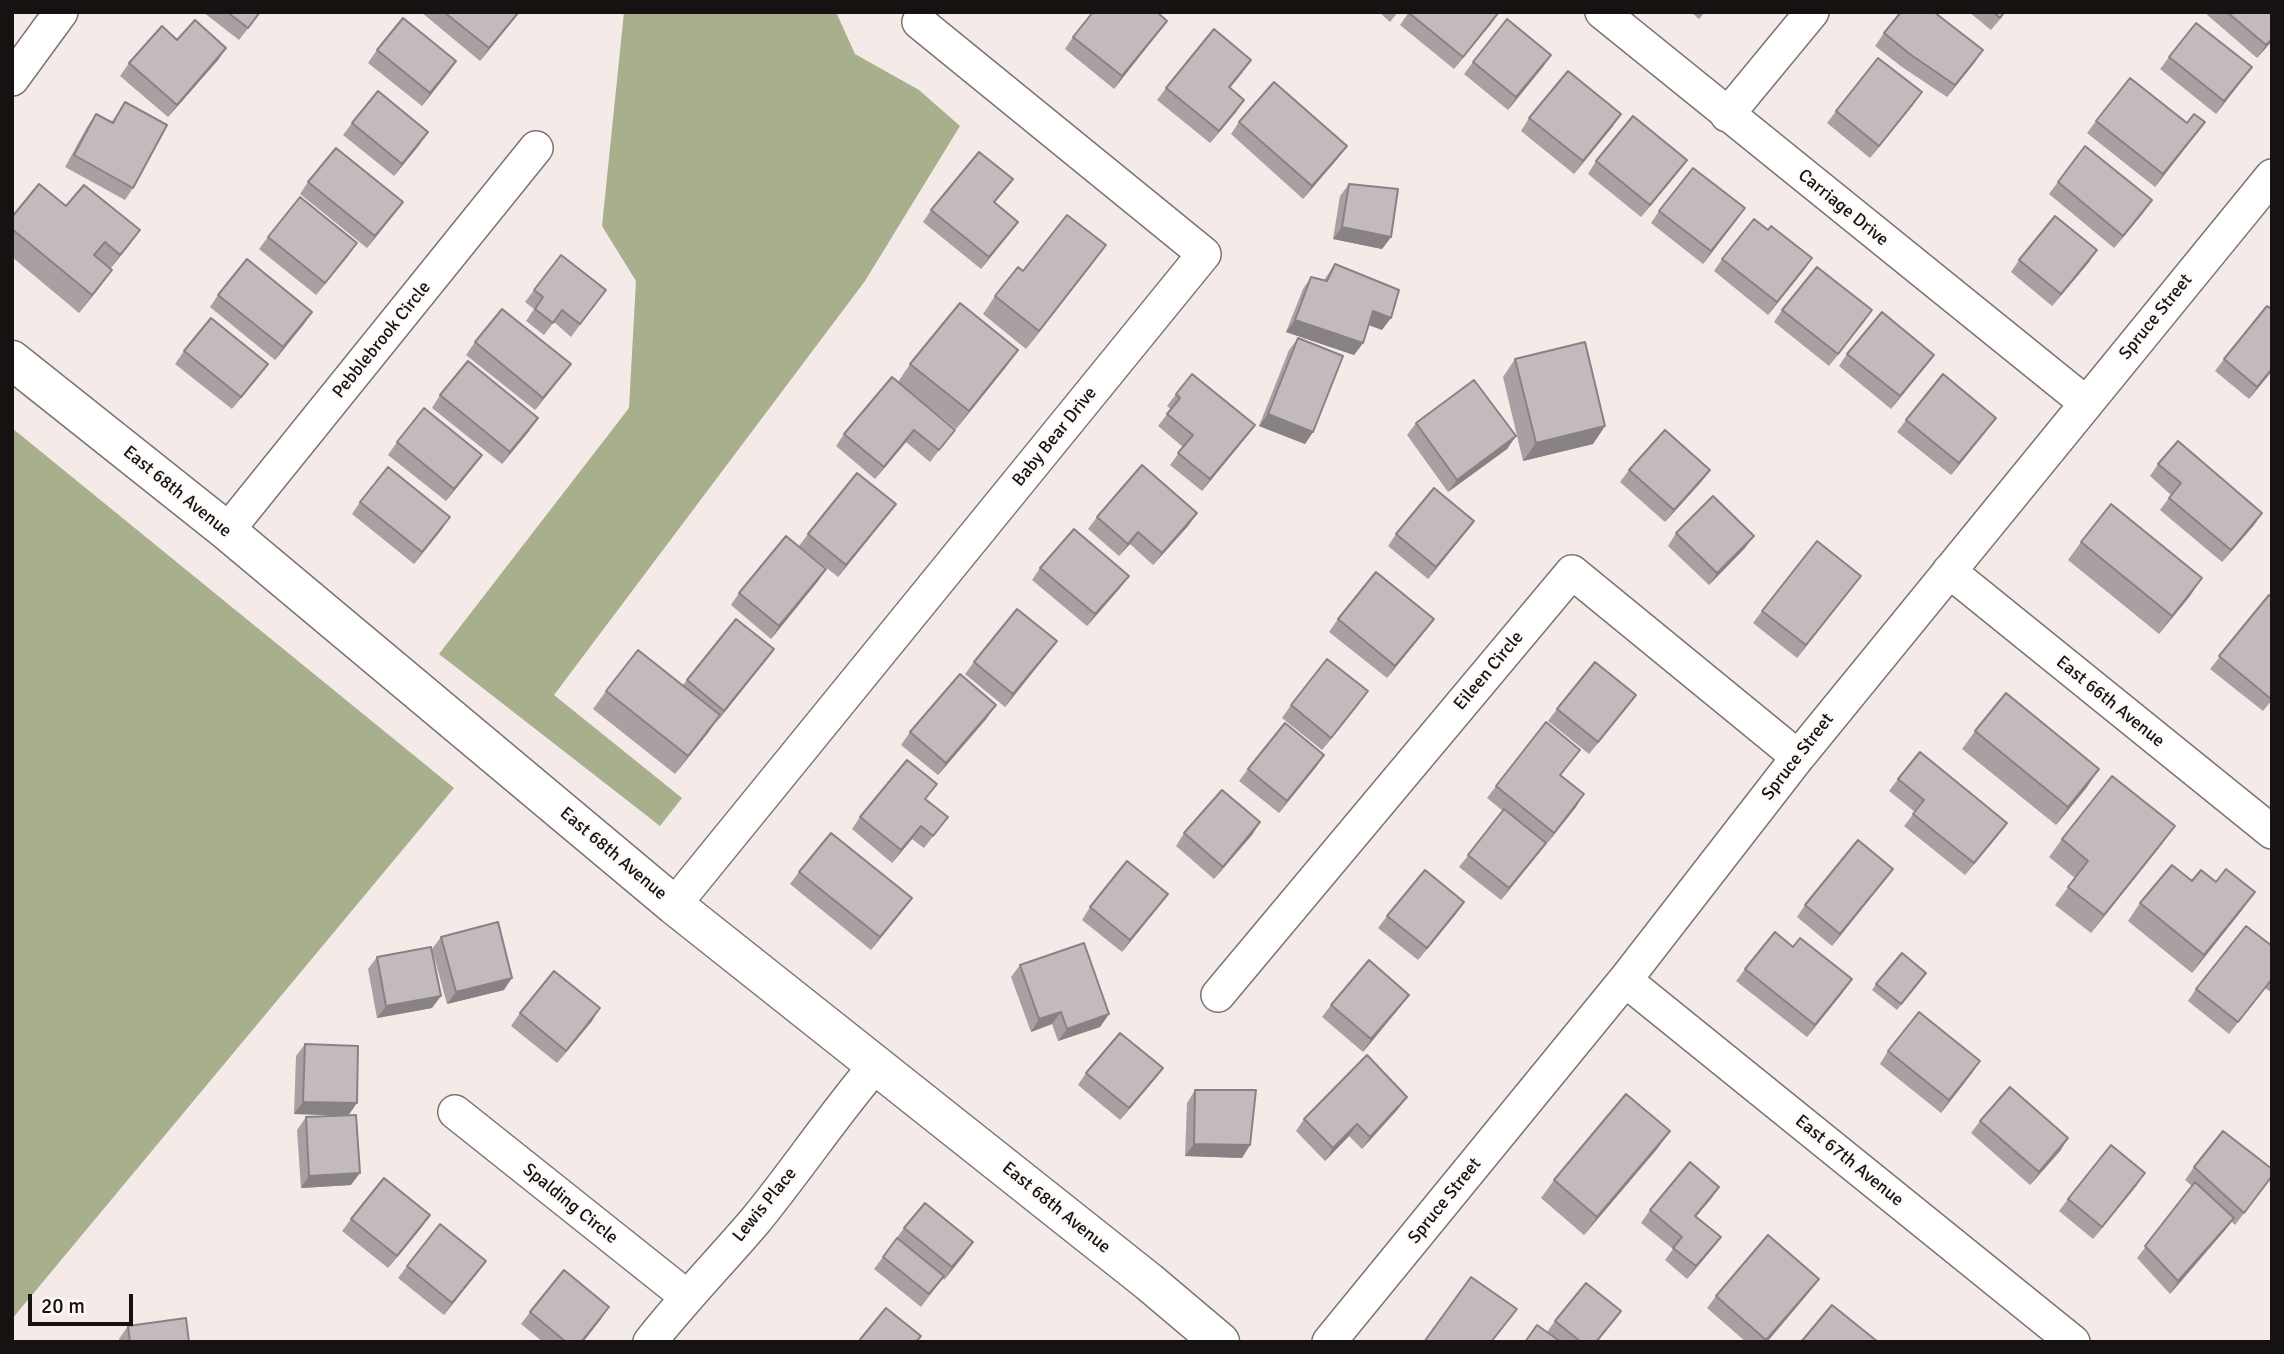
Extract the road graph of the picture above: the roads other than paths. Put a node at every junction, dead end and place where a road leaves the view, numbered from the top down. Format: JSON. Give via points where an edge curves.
{"nodes":[{"id":1,"x":61,"y":12,"type":"edge"},
{"id":2,"x":1602,"y":12,"type":"edge"},
{"id":3,"x":1812,"y":12,"type":"edge"},
{"id":4,"x":919,"y":22,"type":"dead end"},
{"id":5,"x":12,"y":79,"type":"edge"},
{"id":6,"x":1727,"y":115,"type":"junction"},
{"id":7,"x":536,"y":148,"type":"dead end"},
{"id":8,"x":2272,"y":176,"type":"edge"},
{"id":9,"x":12,"y":360,"type":"edge"},
{"id":10,"x":2086,"y":403,"type":"junction"},
{"id":11,"x":228,"y":531,"type":"junction"},
{"id":12,"x":1948,"y":571,"type":"junction"},
{"id":13,"x":1798,"y":757,"type":"junction"},
{"id":14,"x":2272,"y":832,"type":"edge"},
{"id":15,"x":674,"y":905,"type":"junction"},
{"id":16,"x":1625,"y":980,"type":"junction"},
{"id":17,"x":1218,"y":995,"type":"dead end"},
{"id":18,"x":876,"y":1065,"type":"junction"},
{"id":19,"x":455,"y":1112,"type":"dead end"},
{"id":20,"x":686,"y":1297,"type":"junction"},
{"id":21,"x":650,"y":1342,"type":"edge"},
{"id":22,"x":1220,"y":1342,"type":"edge"},
{"id":23,"x":1329,"y":1342,"type":"edge"},
{"id":24,"x":2073,"y":1342,"type":"edge"}],
"edges":[{"from":1,"to":5,"type":"street"},
{"from":2,"to":6,"type":"street","name":"Carriage Drive"},
{"from":3,"to":6,"type":"street"},
{"from":4,"to":15,"type":"street","name":"Baby Bear Drive","via":[[1204,254]]},
{"from":6,"to":10,"type":"street","name":"Carriage Drive"},
{"from":7,"to":11,"type":"street","name":"Pebblebrook Circle"},
{"from":8,"to":10,"type":"street","name":"Spruce Street"},
{"from":9,"to":11,"type":"street","name":"East 68th Avenue"},
{"from":10,"to":12,"type":"street","name":"Spruce Street"},
{"from":11,"to":15,"type":"street","name":"East 68th Avenue"},
{"from":12,"to":13,"type":"street","name":"Spruce Street"},
{"from":12,"to":14,"type":"street","name":"East 66th Avenue"},
{"from":13,"to":16,"type":"street","name":"Spruce Street"},
{"from":13,"to":17,"type":"street","name":"Eileen Circle","via":[[1572,572]]},
{"from":15,"to":18,"type":"street","name":"East 68th Avenue"},
{"from":16,"to":23,"type":"street","name":"Spruce Street"},
{"from":16,"to":24,"type":"street","name":"East 67th Avenue"},
{"from":18,"to":20,"type":"street","name":"Lewis Place","via":[[755,1221]]},
{"from":18,"to":22,"type":"street","name":"East 68th Avenue"},
{"from":19,"to":20,"type":"street","name":"Spalding Circle"},
{"from":20,"to":21,"type":"street","name":"Lewis Place"}]}
